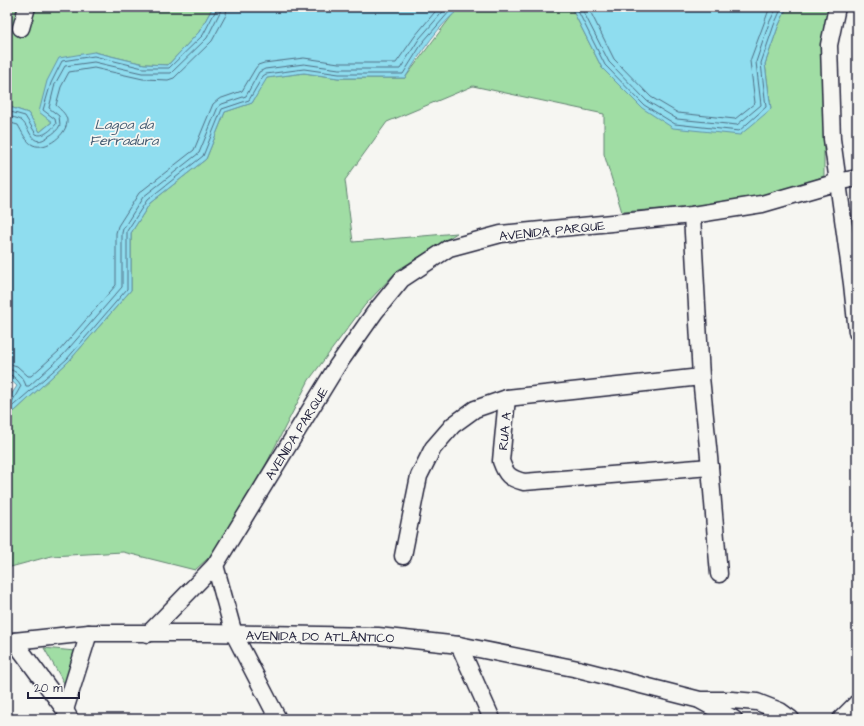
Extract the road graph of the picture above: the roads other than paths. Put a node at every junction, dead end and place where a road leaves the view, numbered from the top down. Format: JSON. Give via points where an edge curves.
{"nodes":[{"id":1,"x":27,"y":7,"type":"edge"},
{"id":2,"x":837,"y":7,"type":"edge"},
{"id":3,"x":21,"y":28,"type":"dead end"},
{"id":4,"x":857,"y":178,"type":"edge"},
{"id":5,"x":838,"y":182,"type":"junction"},
{"id":6,"x":692,"y":215,"type":"junction"},
{"id":7,"x":857,"y":332,"type":"edge"},
{"id":8,"x":701,"y":377,"type":"junction"},
{"id":9,"x":507,"y":398,"type":"junction"},
{"id":10,"x":710,"y":467,"type":"junction"},
{"id":11,"x":403,"y":556,"type":"dead end"},
{"id":12,"x":215,"y":565,"type":"junction"},
{"id":13,"x":719,"y":574,"type":"dead end"},
{"id":14,"x":89,"y":633,"type":"junction"},
{"id":15,"x":148,"y":634,"type":"junction"},
{"id":16,"x":234,"y":634,"type":"junction"},
{"id":17,"x":11,"y":642,"type":"edge"},
{"id":18,"x":459,"y":645,"type":"junction"},
{"id":19,"x":700,"y":700,"type":"junction"},
{"id":20,"x":857,"y":703,"type":"edge"},
{"id":21,"x":67,"y":714,"type":"edge"},
{"id":22,"x":278,"y":719,"type":"edge"},
{"id":23,"x":492,"y":719,"type":"edge"},
{"id":24,"x":734,"y":719,"type":"edge"},
{"id":25,"x":791,"y":719,"type":"edge"},
{"id":26,"x":841,"y":719,"type":"edge"}],
"edges":[{"from":1,"to":3,"type":"street"},
{"from":2,"to":5,"type":"street","via":[[830,45],[832,139]]},
{"from":4,"to":5,"type":"street","name":"AVENIDA PARQUE"},
{"from":5,"to":6,"type":"street","name":"AVENIDA PARQUE","via":[[762,204]]},
{"from":5,"to":7,"type":"street"},
{"from":6,"to":8,"type":"street"},
{"from":6,"to":12,"type":"street","name":"AVENIDA PARQUE","via":[[501,234],[449,248],[402,279],[337,366]]},
{"from":8,"to":9,"type":"street","name":"RUA A"},
{"from":8,"to":10,"type":"street"},
{"from":9,"to":10,"type":"street","name":"RUA A","via":[[501,461],[504,470],[512,479],[524,482]]},
{"from":9,"to":11,"type":"street","via":[[475,409],[453,425],[433,448],[419,476]]},
{"from":10,"to":13,"type":"street"},
{"from":12,"to":15,"type":"street","name":"AVENIDA PARQUE"},
{"from":12,"to":16,"type":"street"},
{"from":14,"to":15,"type":"street","name":"AVENIDA DO ATLÂNTICO"},
{"from":14,"to":17,"type":"street","name":"AVENIDA DO ATLÂNTICO"},
{"from":14,"to":21,"type":"street"},
{"from":15,"to":16,"type":"street","name":"AVENIDA DO ATLÂNTICO"},
{"from":16,"to":18,"type":"street","name":"AVENIDA DO ATLÂNTICO","via":[[378,636]]},
{"from":16,"to":22,"type":"street"},
{"from":17,"to":21,"type":"street"},
{"from":18,"to":19,"type":"street","name":"AVENIDA DO ATLÂNTICO","via":[[578,669]]},
{"from":18,"to":23,"type":"street"},
{"from":19,"to":24,"type":"street","name":"AVENIDA DO ATLÂNTICO"},
{"from":19,"to":25,"type":"street","name":"AVENIDA DO ATLÂNTICO","via":[[757,702],[780,711]]},
{"from":20,"to":26,"type":"street"}]}
